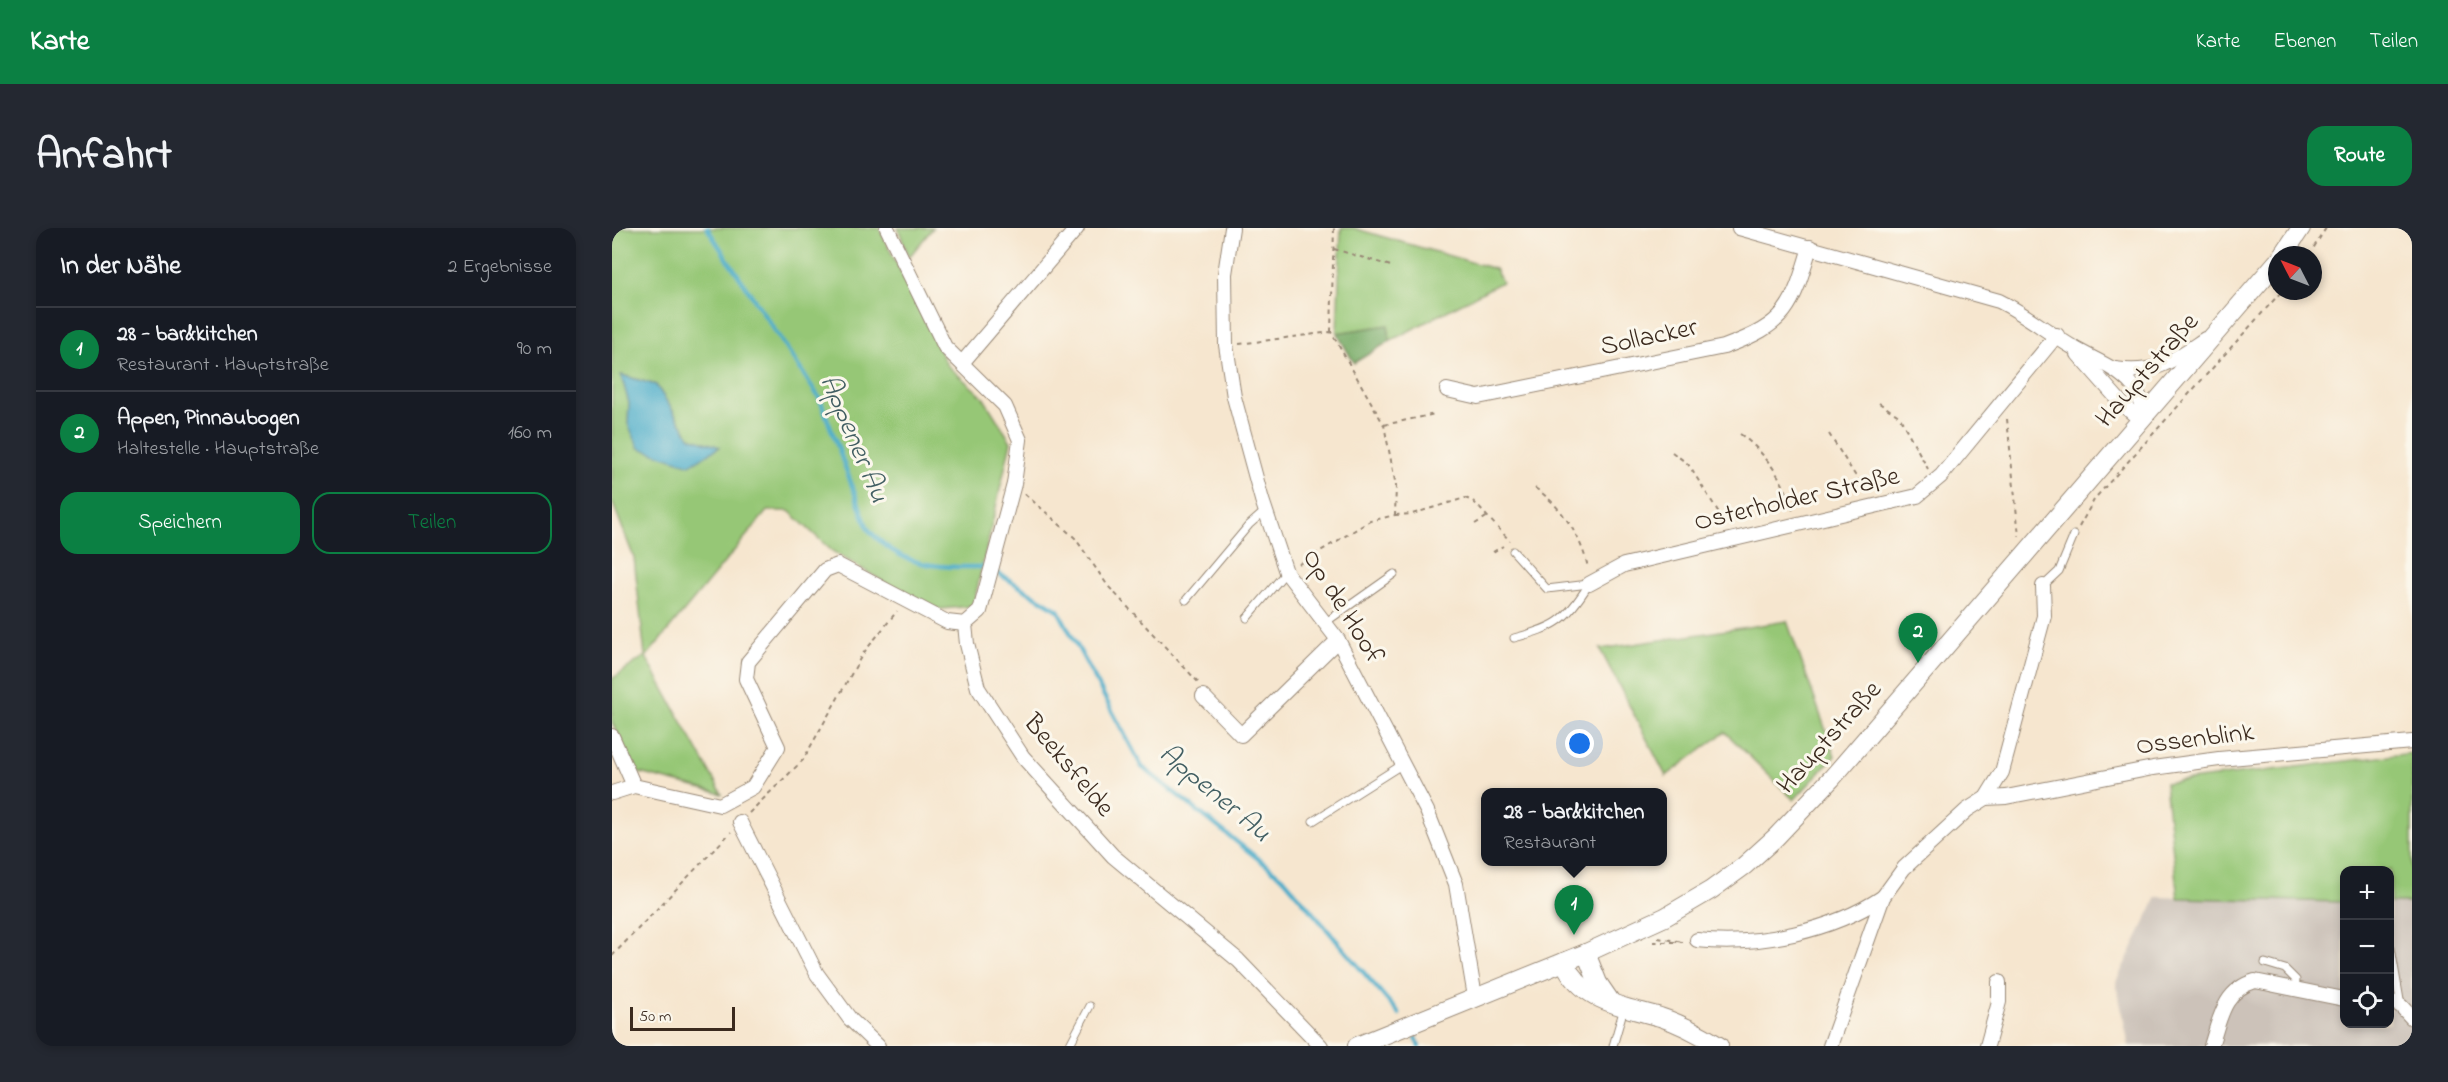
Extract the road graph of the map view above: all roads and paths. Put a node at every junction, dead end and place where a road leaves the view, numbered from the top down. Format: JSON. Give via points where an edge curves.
{"nodes":[{"id":1,"x":887,"y":228,"type":"edge"},
{"id":2,"x":1077,"y":228,"type":"edge"},
{"id":3,"x":1232,"y":228,"type":"edge"},
{"id":4,"x":1335,"y":228,"type":"edge"},
{"id":5,"x":1739,"y":228,"type":"edge"},
{"id":6,"x":2301,"y":228,"type":"edge"},
{"id":7,"x":2326,"y":228,"type":"edge"},
{"id":8,"x":2289,"y":246,"type":"edge"},
{"id":9,"x":2315,"y":246,"type":"edge"},
{"id":10,"x":1810,"y":248,"type":"junction"},
{"id":11,"x":1334,"y":249,"type":"junction"},
{"id":12,"x":1391,"y":266,"type":"dead end"},
{"id":13,"x":2268,"y":273,"type":"edge"},
{"id":14,"x":2274,"y":300,"type":"edge"},
{"id":15,"x":2222,"y":328,"type":"junction"},
{"id":16,"x":1331,"y":332,"type":"junction"},
{"id":17,"x":2056,"y":335,"type":"junction"},
{"id":18,"x":1226,"y":345,"type":"junction"},
{"id":19,"x":2073,"y":347,"type":"junction"},
{"id":20,"x":962,"y":363,"type":"junction"},
{"id":21,"x":2115,"y":369,"type":"junction"},
{"id":22,"x":1447,"y":390,"type":"dead end"},
{"id":23,"x":1879,"y":403,"type":"dead end"},
{"id":24,"x":2006,"y":408,"type":"dead end"},
{"id":25,"x":1436,"y":414,"type":"dead end"},
{"id":26,"x":2141,"y":420,"type":"junction"},
{"id":27,"x":1384,"y":425,"type":"junction"},
{"id":28,"x":1740,"y":434,"type":"dead end"},
{"id":29,"x":1829,"y":434,"type":"dead end"},
{"id":30,"x":1672,"y":452,"type":"dead end"},
{"id":31,"x":1932,"y":476,"type":"dead end"},
{"id":32,"x":1014,"y":484,"type":"junction"},
{"id":33,"x":1535,"y":488,"type":"dead end"},
{"id":34,"x":1866,"y":501,"type":"dead end"},
{"id":35,"x":1266,"y":510,"type":"junction"},
{"id":36,"x":1395,"y":515,"type":"junction"},
{"id":37,"x":1488,"y":516,"type":"junction"},
{"id":38,"x":1794,"y":518,"type":"dead end"},
{"id":39,"x":1475,"y":524,"type":"dead end"},
{"id":40,"x":1727,"y":534,"type":"dead end"},
{"id":41,"x":2074,"y":535,"type":"joint"},
{"id":42,"x":2020,"y":544,"type":"dead end"},
{"id":43,"x":1513,"y":551,"type":"dead end"},
{"id":44,"x":1493,"y":552,"type":"dead end"},
{"id":45,"x":1588,"y":568,"type":"dead end"},
{"id":46,"x":1286,"y":572,"type":"junction"},
{"id":47,"x":1394,"y":574,"type":"dead end"},
{"id":48,"x":1589,"y":584,"type":"junction"},
{"id":49,"x":2043,"y":586,"type":"joint"},
{"id":50,"x":1186,"y":600,"type":"dead end"},
{"id":51,"x":1247,"y":618,"type":"dead end"},
{"id":52,"x":1326,"y":622,"type":"junction"},
{"id":53,"x":965,"y":624,"type":"junction"},
{"id":54,"x":1514,"y":638,"type":"dead end"},
{"id":55,"x":1338,"y":640,"type":"junction"},
{"id":56,"x":1203,"y":696,"type":"joint"},
{"id":57,"x":612,"y":736,"type":"edge"},
{"id":58,"x":2412,"y":742,"type":"edge"},
{"id":59,"x":1403,"y":764,"type":"junction"},
{"id":60,"x":634,"y":786,"type":"junction"},
{"id":61,"x":612,"y":793,"type":"edge"},
{"id":62,"x":1986,"y":798,"type":"junction"},
{"id":63,"x":1313,"y":821,"type":"dead end"},
{"id":64,"x":740,"y":822,"type":"dead end"},
{"id":65,"x":1883,"y":897,"type":"junction"},
{"id":66,"x":1649,"y":937,"type":"dead end"},
{"id":67,"x":1660,"y":938,"type":"dead end"},
{"id":68,"x":1691,"y":941,"type":"junction"},
{"id":69,"x":1586,"y":953,"type":"junction"},
{"id":70,"x":2394,"y":961,"type":"edge"},
{"id":71,"x":1564,"y":962,"type":"junction"},
{"id":72,"x":2265,"y":963,"type":"dead end"},
{"id":73,"x":1999,"y":982,"type":"dead end"},
{"id":74,"x":2295,"y":990,"type":"junction"},
{"id":75,"x":1475,"y":997,"type":"junction"},
{"id":76,"x":2340,"y":998,"type":"edge"},
{"id":77,"x":1090,"y":1006,"type":"dead end"},
{"id":78,"x":1618,"y":1006,"type":"junction"},
{"id":79,"x":2405,"y":1010,"type":"edge"},
{"id":80,"x":878,"y":1046,"type":"edge"},
{"id":81,"x":1069,"y":1046,"type":"edge"},
{"id":82,"x":1321,"y":1046,"type":"edge"},
{"id":83,"x":1357,"y":1046,"type":"edge"},
{"id":84,"x":1613,"y":1046,"type":"edge"},
{"id":85,"x":1719,"y":1046,"type":"edge"},
{"id":86,"x":1830,"y":1046,"type":"edge"},
{"id":87,"x":1987,"y":1046,"type":"edge"},
{"id":88,"x":2211,"y":1046,"type":"edge"}],
"edges":[{"from":1,"to":20,"type":"street","via":[[945,347]]},
{"from":2,"to":20,"type":"street"},
{"from":3,"to":18,"type":"street","name":"Op de Hoof","via":[[1224,274]]},
{"from":4,"to":11,"type":"path"},
{"from":5,"to":10,"type":"street"},
{"from":6,"to":8,"type":"main road"},
{"from":7,"to":9,"type":"path"},
{"from":10,"to":17,"type":"street","via":[[1999,301]]},
{"from":10,"to":22,"type":"street","name":"Sollacker","via":[[1799,288],[1787,309],[1752,337],[1725,347],[1478,397]]},
{"from":11,"to":12,"type":"path"},
{"from":11,"to":16,"type":"path"},
{"from":13,"to":15,"type":"main road","name":"Hauptstraße"},
{"from":14,"to":41,"type":"path","via":[[2094,499]]},
{"from":15,"to":21,"type":"street","via":[[2152,370]]},
{"from":15,"to":26,"type":"main road","name":"Hauptstraße"},
{"from":16,"to":18,"type":"path"},
{"from":16,"to":27,"type":"path"},
{"from":17,"to":19,"type":"street"},
{"from":17,"to":48,"type":"street","name":"Osterholder Straße","via":[[1941,476],[1917,496],[1624,565]]},
{"from":18,"to":35,"type":"street","name":"Op de Hoof","via":[[1234,396]]},
{"from":19,"to":21,"type":"street"},
{"from":19,"to":26,"type":"street"},
{"from":20,"to":32,"type":"street","via":[[1005,406],[1020,440]]},
{"from":21,"to":26,"type":"street","via":[[2139,395]]},
{"from":23,"to":31,"type":"path","via":[[1899,416]]},
{"from":24,"to":42,"type":"path"},
{"from":25,"to":27,"type":"path"},
{"from":26,"to":69,"type":"main road","name":"Hauptstraße","via":[[1832,778],[1776,837],[1702,896],[1646,927]]},
{"from":27,"to":36,"type":"path","via":[[1396,486]]},
{"from":28,"to":38,"type":"path","via":[[1757,446],[1789,497]]},
{"from":29,"to":34,"type":"path","via":[[1862,486]]},
{"from":30,"to":40,"type":"path","via":[[1688,464],[1723,519]]},
{"from":32,"to":53,"type":"street","via":[[980,611]]},
{"from":32,"to":56,"type":"path","via":[[1075,538],[1108,586],[1197,680]]},
{"from":33,"to":45,"type":"path","via":[[1551,499],[1584,550]]},
{"from":35,"to":46,"type":"street","name":"Op de Hoof"},
{"from":35,"to":50,"type":"lane"},
{"from":36,"to":37,"type":"path","via":[[1412,514],[1465,498]]},
{"from":36,"to":46,"type":"path","via":[[1370,521]]},
{"from":37,"to":39,"type":"path"},
{"from":37,"to":44,"type":"path","via":[[1512,540]]},
{"from":41,"to":49,"type":"lane","name":"Ossenblink","via":[[2059,571]]},
{"from":43,"to":48,"type":"lane","via":[[1547,589]]},
{"from":46,"to":51,"type":"lane"},
{"from":46,"to":52,"type":"street","name":"Op de Hoof"},
{"from":47,"to":52,"type":"lane"},
{"from":48,"to":54,"type":"lane","via":[[1572,611],[1557,625]]},
{"from":49,"to":62,"type":"street","name":"Ossenblink","via":[[2044,616],[2002,772]]},
{"from":52,"to":55,"type":"street","name":"Op de Hoof"},
{"from":53,"to":60,"type":"street","via":[[947,622],[838,566],[825,570],[748,662],[746,679],[778,747],[753,787],[720,806]]},
{"from":53,"to":82,"type":"street","name":"Beeksfelde","via":[[978,688],[1023,757],[1113,856],[1238,960]]},
{"from":55,"to":56,"type":"street","via":[[1240,735]]},
{"from":55,"to":59,"type":"street","name":"Op de Hoof"},
{"from":57,"to":60,"type":"street"},
{"from":58,"to":62,"type":"street","name":"Ossenblink","via":[[2219,759]]},
{"from":59,"to":63,"type":"lane"},
{"from":59,"to":75,"type":"street","name":"Op de Hoof","via":[[1456,884]]},
{"from":60,"to":61,"type":"street"},
{"from":62,"to":65,"type":"street","name":"Ossenblink","via":[[1967,810],[1904,868]]},
{"from":64,"to":80,"type":"street","via":[[817,974],[850,1019]]},
{"from":65,"to":68,"type":"street","via":[[1848,918],[1813,930],[1715,942]]},
{"from":65,"to":86,"type":"street","name":"Ossenblink"},
{"from":66,"to":68,"type":"path","via":[[1652,942]]},
{"from":67,"to":68,"type":"path"},
{"from":69,"to":71,"type":"main road","name":"Hauptstraße"},
{"from":69,"to":78,"type":"main road","via":[[1598,983]]},
{"from":70,"to":79,"type":"lane"},
{"from":71,"to":75,"type":"main road","name":"Hauptstraße"},
{"from":71,"to":78,"type":"main road","via":[[1572,978],[1599,998]]},
{"from":72,"to":74,"type":"lane","via":[[2285,969],[2296,980]]},
{"from":73,"to":87,"type":"street","via":[[1999,1002]]},
{"from":74,"to":76,"type":"street"},
{"from":74,"to":88,"type":"street","via":[[2255,981],[2242,985],[2225,1004]]},
{"from":75,"to":83,"type":"main road","name":"Hauptstraße"},
{"from":77,"to":81,"type":"lane"},
{"from":78,"to":84,"type":"lane"},
{"from":78,"to":85,"type":"main road","via":[[1685,1026]]}]}
